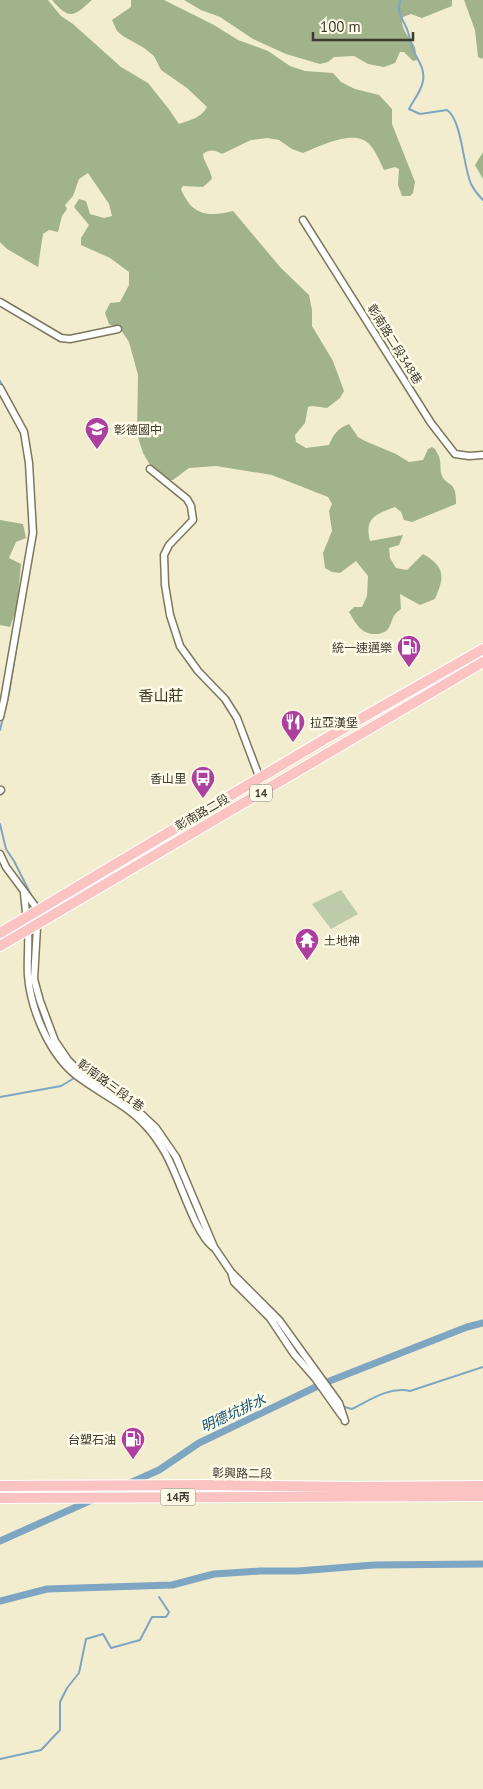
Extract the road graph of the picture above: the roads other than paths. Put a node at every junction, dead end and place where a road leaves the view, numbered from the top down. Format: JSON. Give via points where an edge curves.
{"nodes":[{"id":1,"x":303,"y":220,"type":"dead end"},
{"id":2,"x":0,"y":302,"type":"edge"},
{"id":3,"x":118,"y":330,"type":"dead end"},
{"id":4,"x":0,"y":388,"type":"edge"},
{"id":5,"x":483,"y":455,"type":"edge"},
{"id":6,"x":150,"y":469,"type":"dead end"},
{"id":7,"x":483,"y":649,"type":"edge"},
{"id":8,"x":483,"y":662,"type":"edge"},
{"id":9,"x":0,"y":717,"type":"edge"},
{"id":10,"x":260,"y":779,"type":"junction"},
{"id":11,"x":265,"y":791,"type":"junction"},
{"id":12,"x":0,"y":854,"type":"edge"},
{"id":13,"x":24,"y":893,"type":"junction"},
{"id":14,"x":38,"y":910,"type":"junction"},
{"id":15,"x":26,"y":917,"type":"junction"},
{"id":16,"x":38,"y":924,"type":"junction"},
{"id":17,"x":28,"y":930,"type":"junction"},
{"id":18,"x":0,"y":933,"type":"edge"},
{"id":19,"x":0,"y":946,"type":"edge"},
{"id":20,"x":214,"y":1247,"type":"junction"},
{"id":21,"x":327,"y":1391,"type":"dead end"},
{"id":22,"x":0,"y":1486,"type":"edge"},
{"id":23,"x":483,"y":1486,"type":"edge"},
{"id":24,"x":483,"y":1496,"type":"edge"},
{"id":25,"x":0,"y":1498,"type":"edge"}],
"edges":[{"from":1,"to":5,"type":"street","name":"彰南路二段348巷","via":[[427,416],[455,454]]},
{"from":2,"to":3,"type":"street","via":[[61,338]]},
{"from":4,"to":9,"type":"street","via":[[24,432],[29,463],[32,533]]},
{"from":6,"to":10,"type":"street","via":[[187,499],[191,506],[193,520],[169,545],[164,555],[168,600],[180,646],[237,718]]},
{"from":7,"to":10,"type":"main road","name":"彰南路二段","number":"14","via":[[325,738]]},
{"from":8,"to":11,"type":"main road","name":"彰南路二段","number":"14"},
{"from":10,"to":11,"type":"main road"},
{"from":10,"to":14,"type":"main road","name":"彰南路二段","number":"14"},
{"from":11,"to":16,"type":"main road","name":"彰南路二段","number":"14"},
{"from":12,"to":13,"type":"street"},
{"from":13,"to":14,"type":"street"},
{"from":13,"to":15,"type":"street","name":"彰南路三段1巷"},
{"from":14,"to":15,"type":"main road","number":"14"},
{"from":14,"to":16,"type":"street","name":"彰南路三段1巷"},
{"from":15,"to":17,"type":"street","name":"彰南路三段1巷"},
{"from":15,"to":18,"type":"main road","number":"14"},
{"from":16,"to":17,"type":"main road","number":"14"},
{"from":16,"to":20,"type":"street","name":"彰南路三段1巷","via":[[34,979],[55,1041],[79,1071],[146,1117],[156,1128],[176,1157]]},
{"from":17,"to":19,"type":"main road","number":"14"},
{"from":17,"to":20,"type":"street","name":"彰南路三段1巷","via":[[31,994],[50,1044],[71,1071],[146,1125],[173,1168],[200,1230]]},
{"from":20,"to":21,"type":"street","name":"彰南路三段1巷","via":[[231,1272],[279,1320]]},
{"from":22,"to":23,"type":"main road","name":"彰興路二段","number":"14丙"},
{"from":24,"to":25,"type":"main road","name":"彰興路二段","number":"14丙"}]}
